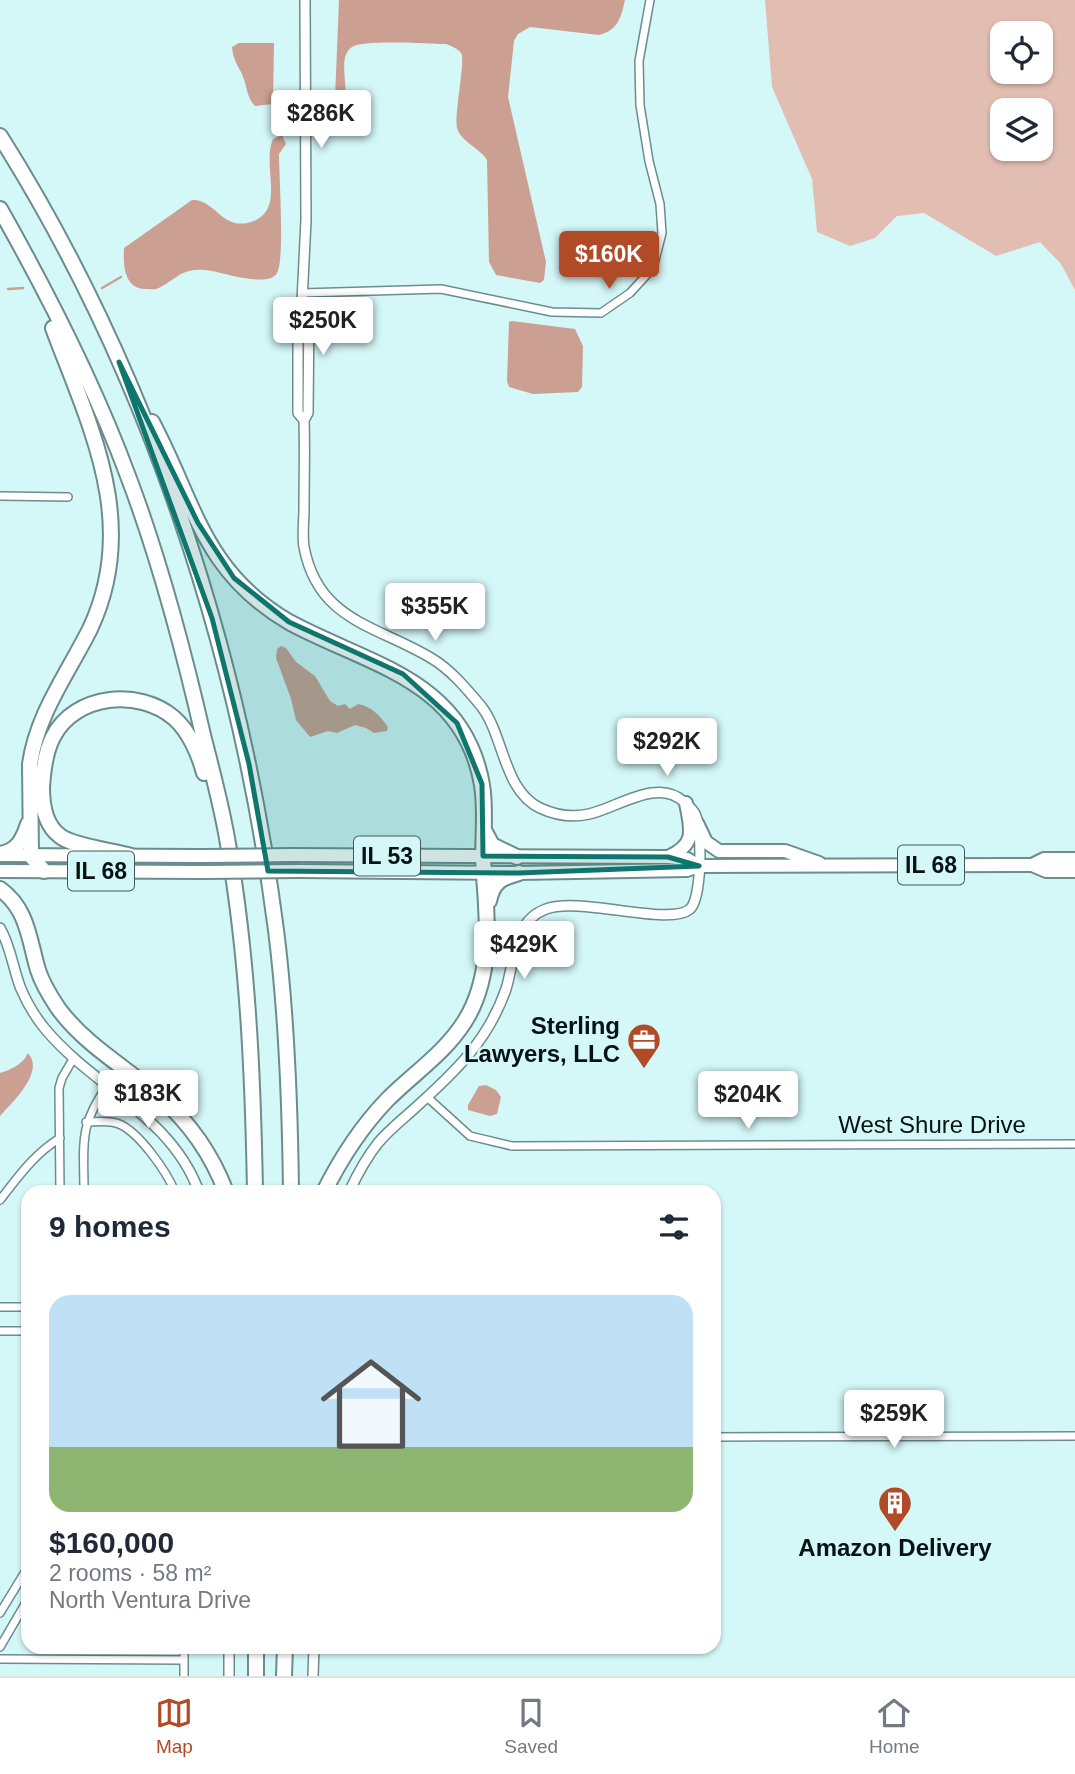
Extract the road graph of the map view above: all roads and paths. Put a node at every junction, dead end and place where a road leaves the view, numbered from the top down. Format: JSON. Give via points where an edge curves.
{"nodes":[{"id":1,"x":305,"y":0,"type":"edge"},
{"id":2,"x":650,"y":0,"type":"edge"},
{"id":3,"x":0,"y":136,"type":"edge"},
{"id":4,"x":0,"y":209,"type":"edge"},
{"id":5,"x":21,"y":246,"type":"junction"},
{"id":6,"x":302,"y":297,"type":"junction"},
{"id":7,"x":119,"y":362,"type":"junction"},
{"id":8,"x":0,"y":496,"type":"edge"},
{"id":9,"x":68,"y":497,"type":"dead end"},
{"id":10,"x":686,"y":803,"type":"junction"},
{"id":11,"x":31,"y":816,"type":"junction"},
{"id":12,"x":697,"y":823,"type":"junction"},
{"id":13,"x":225,"y":826,"type":"junction"},
{"id":14,"x":483,"y":827,"type":"junction"},
{"id":15,"x":0,"y":855,"type":"edge"},
{"id":16,"x":31,"y":856,"type":"junction"},
{"id":17,"x":131,"y":856,"type":"junction"},
{"id":18,"x":517,"y":857,"type":"junction"},
{"id":19,"x":668,"y":857,"type":"junction"},
{"id":20,"x":1075,"y":859,"type":"edge"},
{"id":21,"x":483,"y":864,"type":"junction"},
{"id":22,"x":1032,"y":865,"type":"junction"},
{"id":23,"x":699,"y":866,"type":"junction"},
{"id":24,"x":830,"y":866,"type":"junction"},
{"id":25,"x":0,"y":871,"type":"edge"},
{"id":26,"x":44,"y":871,"type":"junction"},
{"id":27,"x":1075,"y":871,"type":"edge"},
{"id":28,"x":519,"y":873,"type":"junction"},
{"id":29,"x":0,"y":890,"type":"edge"},
{"id":30,"x":487,"y":910,"type":"junction"},
{"id":31,"x":0,"y":928,"type":"edge"},
{"id":32,"x":73,"y":1059,"type":"junction"},
{"id":33,"x":107,"y":1086,"type":"junction"},
{"id":34,"x":427,"y":1097,"type":"junction"},
{"id":35,"x":86,"y":1122,"type":"junction"},
{"id":36,"x":60,"y":1139,"type":"junction"},
{"id":37,"x":1075,"y":1144,"type":"edge"},
{"id":38,"x":60,"y":1185,"type":"edge"},
{"id":39,"x":84,"y":1185,"type":"edge"},
{"id":40,"x":171,"y":1185,"type":"edge"},
{"id":41,"x":196,"y":1185,"type":"edge"},
{"id":42,"x":223,"y":1185,"type":"edge"},
{"id":43,"x":254,"y":1185,"type":"edge"},
{"id":44,"x":291,"y":1185,"type":"edge"},
{"id":45,"x":328,"y":1185,"type":"edge"},
{"id":46,"x":352,"y":1185,"type":"edge"},
{"id":47,"x":0,"y":1200,"type":"edge"},
{"id":48,"x":0,"y":1307,"type":"edge"},
{"id":49,"x":21,"y":1307,"type":"edge"},
{"id":50,"x":0,"y":1331,"type":"edge"},
{"id":51,"x":21,"y":1331,"type":"edge"},
{"id":52,"x":1075,"y":1436,"type":"edge"},
{"id":53,"x":721,"y":1437,"type":"edge"},
{"id":54,"x":21,"y":1578,"type":"edge"},
{"id":55,"x":21,"y":1611,"type":"edge"},
{"id":56,"x":0,"y":1613,"type":"edge"},
{"id":57,"x":0,"y":1647,"type":"edge"},
{"id":58,"x":184,"y":1654,"type":"edge"},
{"id":59,"x":229,"y":1654,"type":"edge"},
{"id":60,"x":256,"y":1654,"type":"edge"},
{"id":61,"x":285,"y":1654,"type":"edge"},
{"id":62,"x":314,"y":1654,"type":"edge"},
{"id":63,"x":0,"y":1659,"type":"edge"},
{"id":64,"x":184,"y":1660,"type":"junction"},
{"id":65,"x":184,"y":1676,"type":"edge"},
{"id":66,"x":229,"y":1676,"type":"edge"},
{"id":67,"x":256,"y":1676,"type":"edge"},
{"id":68,"x":284,"y":1676,"type":"edge"},
{"id":69,"x":313,"y":1676,"type":"edge"}],
"edges":[{"from":1,"to":6,"type":"street"},
{"from":2,"to":6,"type":"street","via":[[639,61],[640,105],[662,233],[653,268],[630,293],[601,313],[552,312],[441,289]]},
{"from":3,"to":7,"type":"highway","via":[[63,243]]},
{"from":4,"to":5,"type":"highway"},
{"from":5,"to":11,"type":"highway","via":[[98,448],[109,496],[111,549],[92,625],[36,732],[30,764]]},
{"from":5,"to":13,"type":"highway","via":[[129,477],[183,648]]},
{"from":6,"to":10,"type":"street","via":[[298,308],[298,413],[304,420],[304,545],[313,575],[328,598],[354,621],[432,658],[457,678],[484,709],[513,779],[536,806],[577,816],[658,792]]},
{"from":7,"to":14,"type":"highway","via":[[168,452],[207,542],[234,578],[289,622],[403,674],[424,688],[457,723],[482,784]]},
{"from":7,"to":44,"type":"highway","via":[[196,564],[249,764],[282,989]]},
{"from":8,"to":9,"type":"street"},
{"from":10,"to":12,"type":"street"},
{"from":10,"to":19,"type":"main road","via":[[691,834],[685,847]]},
{"from":11,"to":15,"type":"highway","via":[[20,843]]},
{"from":11,"to":16,"type":"highway"},
{"from":12,"to":23,"type":"street"},
{"from":12,"to":24,"type":"main road","via":[[706,842],[719,851],[785,851]]},
{"from":13,"to":17,"type":"highway","via":[[201,761],[174,718],[141,701],[115,699],[92,704],[69,718],[52,737],[43,774],[45,814],[67,841]]},
{"from":13,"to":43,"type":"highway","via":[[253,1084]]},
{"from":14,"to":18,"type":"highway","via":[[492,845]]},
{"from":14,"to":21,"type":"highway"},
{"from":15,"to":16,"type":"main road","number":"IL 53"},
{"from":16,"to":17,"type":"main road","number":"IL 53"},
{"from":16,"to":26,"type":"highway"},
{"from":17,"to":21,"type":"main road","number":"IL 53","bridge":true,"via":[[292,855]]},
{"from":18,"to":19,"type":"main road","number":"IL 68"},
{"from":18,"to":21,"type":"main road","number":"IL 68"},
{"from":19,"to":23,"type":"main road","number":"IL 68"},
{"from":20,"to":22,"type":"main road","number":"IL 68","via":[[1044,859]]},
{"from":21,"to":26,"type":"main road","number":"IL 68","bridge":true,"via":[[298,871]]},
{"from":21,"to":28,"type":"main road","number":"IL 68"},
{"from":21,"to":30,"type":"highway"},
{"from":22,"to":24,"type":"main road","number":"IL 68"},
{"from":22,"to":27,"type":"main road","number":"IL 68","via":[[1046,871]]},
{"from":23,"to":24,"type":"main road","number":"IL 68"},
{"from":23,"to":28,"type":"main road","number":"IL 68","via":[[687,870]]},
{"from":23,"to":34,"type":"street","via":[[695,900],[679,914],[557,905],[533,915],[519,937],[500,1006],[488,1031]]},
{"from":25,"to":26,"type":"main road","number":"IL 68"},
{"from":28,"to":30,"type":"highway","via":[[494,884]]},
{"from":29,"to":42,"type":"highway","via":[[21,910],[38,972],[59,1009],[77,1031],[176,1113],[208,1154]]},
{"from":30,"to":45,"type":"highway","via":[[485,966],[466,1019],[438,1055],[366,1124]]},
{"from":31,"to":32,"type":"street","via":[[33,1013]]},
{"from":32,"to":33,"type":"street"},
{"from":32,"to":36,"type":"street","via":[[60,1088]]},
{"from":33,"to":35,"type":"street"},
{"from":33,"to":41,"type":"street","via":[[143,1113],[175,1148]]},
{"from":34,"to":37,"type":"street","name":"West Shure Drive","via":[[470,1136],[512,1146]]},
{"from":34,"to":46,"type":"street","via":[[379,1142]]},
{"from":35,"to":39,"type":"street"},
{"from":35,"to":40,"type":"street","via":[[107,1121],[131,1131]]},
{"from":36,"to":38,"type":"street"},
{"from":36,"to":47,"type":"street","via":[[43,1149]]},
{"from":48,"to":49,"type":"street"},
{"from":50,"to":51,"type":"street"},
{"from":52,"to":53,"type":"street"},
{"from":54,"to":56,"type":"street"},
{"from":55,"to":57,"type":"street"},
{"from":58,"to":64,"type":"street"},
{"from":59,"to":66,"type":"street"},
{"from":60,"to":67,"type":"highway"},
{"from":61,"to":68,"type":"highway"},
{"from":62,"to":69,"type":"street"},
{"from":63,"to":64,"type":"street"},
{"from":64,"to":65,"type":"street"}]}
